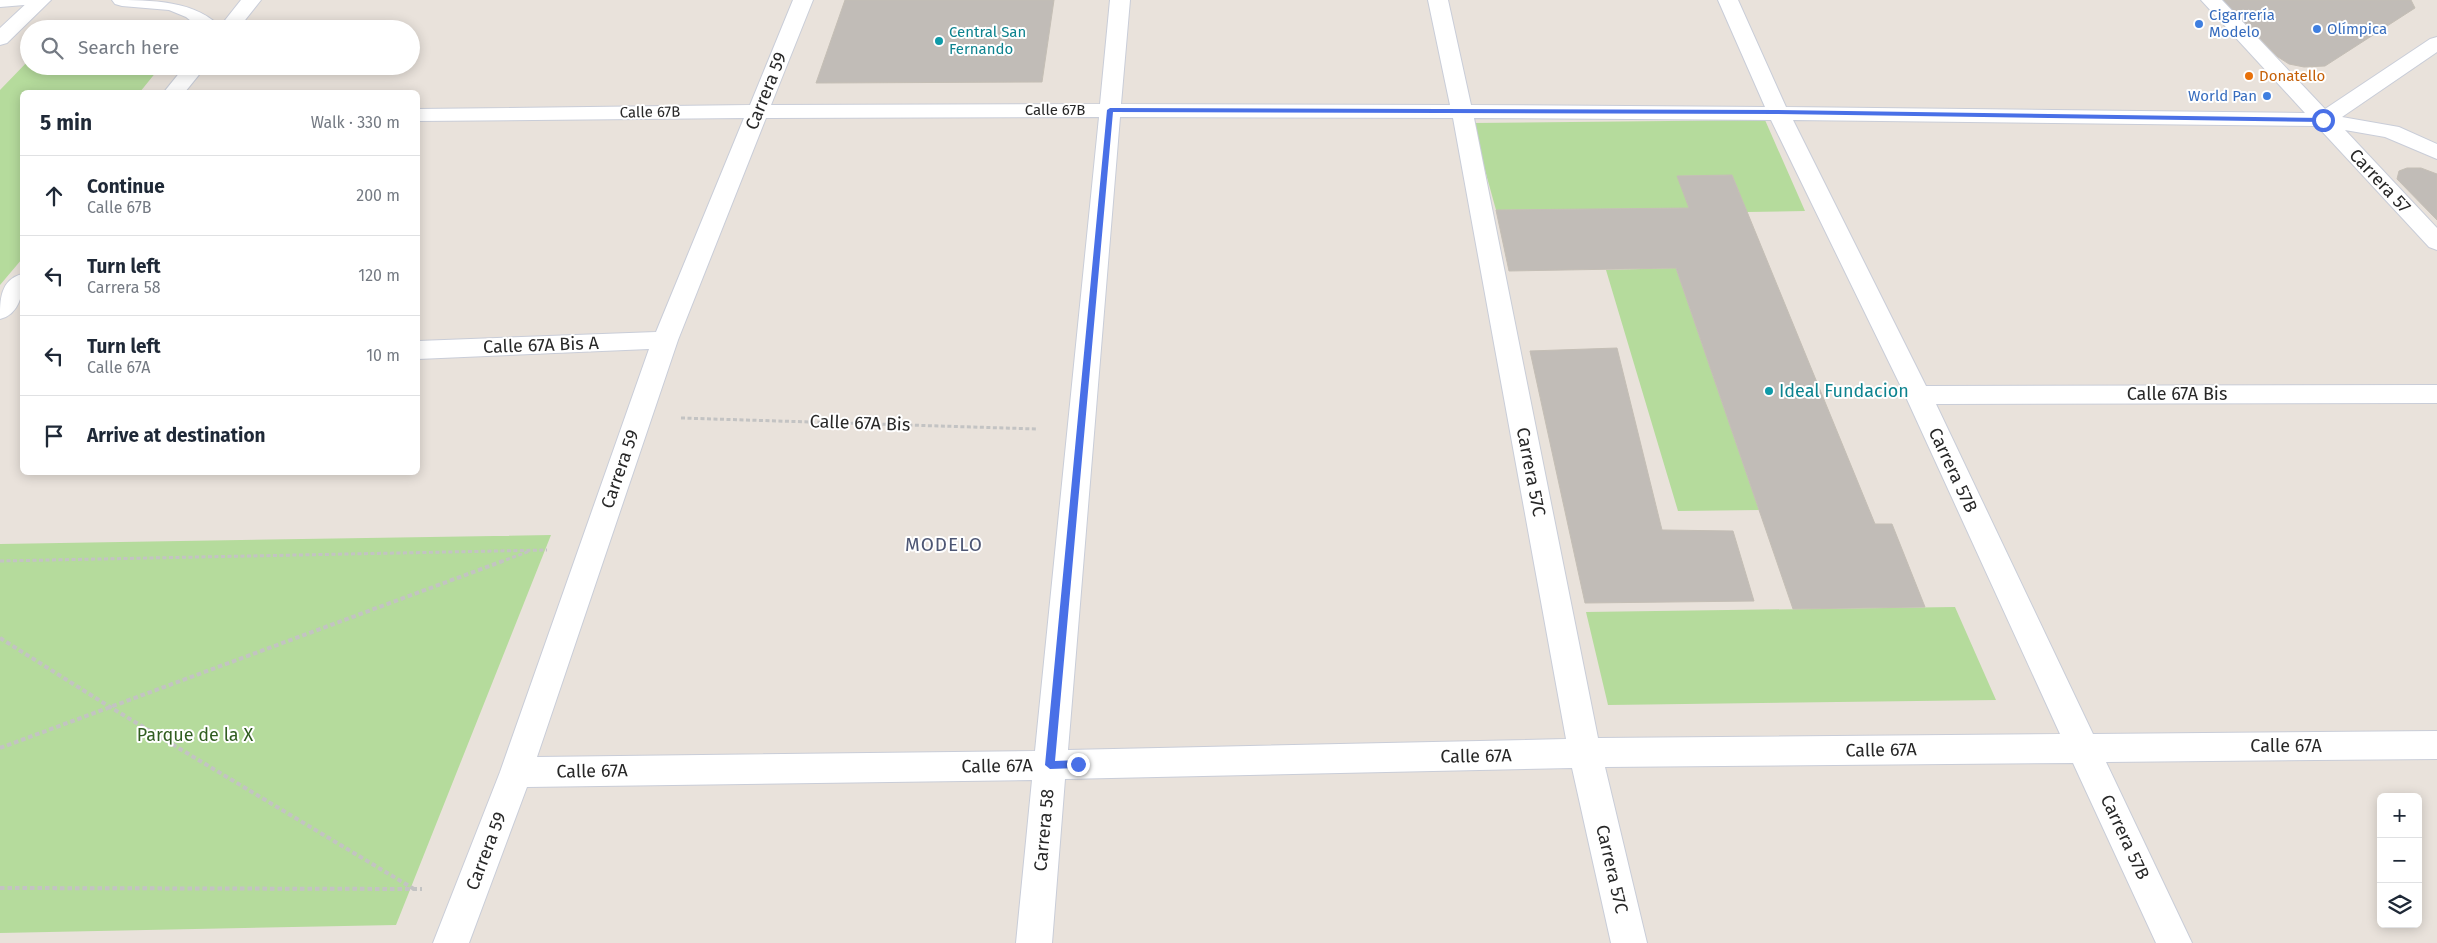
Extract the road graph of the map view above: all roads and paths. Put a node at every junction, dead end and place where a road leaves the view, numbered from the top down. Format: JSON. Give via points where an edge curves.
{"nodes":[{"id":1,"x":29,"y":0,"type":"edge"},
{"id":2,"x":41,"y":0,"type":"edge"},
{"id":3,"x":122,"y":0,"type":"edge"},
{"id":4,"x":251,"y":0,"type":"edge"},
{"id":5,"x":803,"y":0,"type":"edge"},
{"id":6,"x":1120,"y":0,"type":"edge"},
{"id":7,"x":1438,"y":0,"type":"edge"},
{"id":8,"x":1728,"y":0,"type":"edge"},
{"id":9,"x":2211,"y":0,"type":"edge"},
{"id":10,"x":0,"y":1,"type":"edge"},
{"id":11,"x":204,"y":20,"type":"edge"},
{"id":12,"x":235,"y":20,"type":"edge"},
{"id":13,"x":0,"y":39,"type":"edge"},
{"id":14,"x":2437,"y":43,"type":"edge"},
{"id":15,"x":188,"y":75,"type":"edge"},
{"id":16,"x":176,"y":90,"type":"edge"},
{"id":17,"x":759,"y":110,"type":"junction"},
{"id":18,"x":1110,"y":110,"type":"junction"},
{"id":19,"x":1462,"y":110,"type":"junction"},
{"id":20,"x":1778,"y":112,"type":"junction"},
{"id":21,"x":420,"y":115,"type":"edge"},
{"id":22,"x":2323,"y":120,"type":"junction"},
{"id":23,"x":2437,"y":152,"type":"edge"},
{"id":24,"x":2437,"y":242,"type":"edge"},
{"id":25,"x":20,"y":285,"type":"edge"},
{"id":26,"x":0,"y":311,"type":"edge"},
{"id":27,"x":665,"y":340,"type":"junction"},
{"id":28,"x":420,"y":350,"type":"edge"},
{"id":29,"x":2437,"y":394,"type":"edge"},
{"id":30,"x":1918,"y":395,"type":"junction"},
{"id":31,"x":638,"y":416,"type":"junction"},
{"id":32,"x":1081,"y":430,"type":"junction"},
{"id":33,"x":0,"y":561,"type":"edge"},
{"id":34,"x":0,"y":638,"type":"edge"},
{"id":35,"x":110,"y":707,"type":"junction"},
{"id":36,"x":2437,"y":745,"type":"edge"},
{"id":37,"x":2084,"y":747,"type":"junction"},
{"id":38,"x":0,"y":748,"type":"edge"},
{"id":39,"x":1585,"y":753,"type":"junction"},
{"id":40,"x":1050,"y":765,"type":"junction"},
{"id":41,"x":516,"y":772,"type":"junction"},
{"id":42,"x":0,"y":888,"type":"edge"},
{"id":43,"x":451,"y":943,"type":"edge"},
{"id":44,"x":1034,"y":943,"type":"edge"},
{"id":45,"x":1629,"y":943,"type":"edge"},
{"id":46,"x":2174,"y":943,"type":"edge"}],
"edges":[{"from":1,"to":10,"type":"street"},
{"from":2,"to":13,"type":"street"},
{"from":3,"to":11,"type":"street","via":[[177,4]]},
{"from":4,"to":12,"type":"street"},
{"from":5,"to":17,"type":"street","name":"Carrera 59"},
{"from":6,"to":18,"type":"street","name":"Carrera 58"},
{"from":7,"to":19,"type":"street","name":"Carrera 57C"},
{"from":8,"to":20,"type":"street","name":"Carrera 57B"},
{"from":9,"to":22,"type":"street","name":"Carrera 57"},
{"from":14,"to":22,"type":"street"},
{"from":15,"to":16,"type":"street"},
{"from":17,"to":18,"type":"street","name":"Calle 67B"},
{"from":17,"to":21,"type":"street","name":"Calle 67B"},
{"from":17,"to":27,"type":"street","name":"Carrera 59"},
{"from":18,"to":19,"type":"street","name":"Calle 67B"},
{"from":18,"to":32,"type":"street","name":"Carrera 58"},
{"from":19,"to":20,"type":"street","name":"Calle 67B"},
{"from":19,"to":39,"type":"street","name":"Carrera 57C"},
{"from":20,"to":22,"type":"street","name":"Calle 67B"},
{"from":20,"to":30,"type":"street","name":"Carrera 57B"},
{"from":22,"to":23,"type":"street","name":"Carrera 57","via":[[2391,132]]},
{"from":22,"to":24,"type":"street","name":"Carrera 57"},
{"from":25,"to":26,"type":"street"},
{"from":27,"to":28,"type":"street","name":"Calle 67A Bis A"},
{"from":27,"to":31,"type":"street","name":"Carrera 59"},
{"from":29,"to":30,"type":"street","name":"Calle 67A Bis"},
{"from":30,"to":37,"type":"street","name":"Carrera 57B"},
{"from":31,"to":32,"type":"path","name":"Calle 67A Bis"},
{"from":31,"to":41,"type":"street","name":"Carrera 59"},
{"from":32,"to":40,"type":"street","name":"Carrera 58"},
{"from":33,"to":35,"type":"path","via":[[533,550]]},
{"from":34,"to":35,"type":"path"},
{"from":35,"to":38,"type":"path"},
{"from":35,"to":42,"type":"path","via":[[414,889]]},
{"from":36,"to":37,"type":"street","name":"Calle 67A"},
{"from":37,"to":39,"type":"street","name":"Calle 67A"},
{"from":37,"to":46,"type":"street","name":"Carrera 57B"},
{"from":39,"to":40,"type":"street","name":"Calle 67A"},
{"from":39,"to":45,"type":"street","name":"Carrera 57C"},
{"from":40,"to":41,"type":"street","name":"Calle 67A"},
{"from":40,"to":44,"type":"street","name":"Carrera 58"},
{"from":41,"to":43,"type":"street","name":"Carrera 59"}]}
